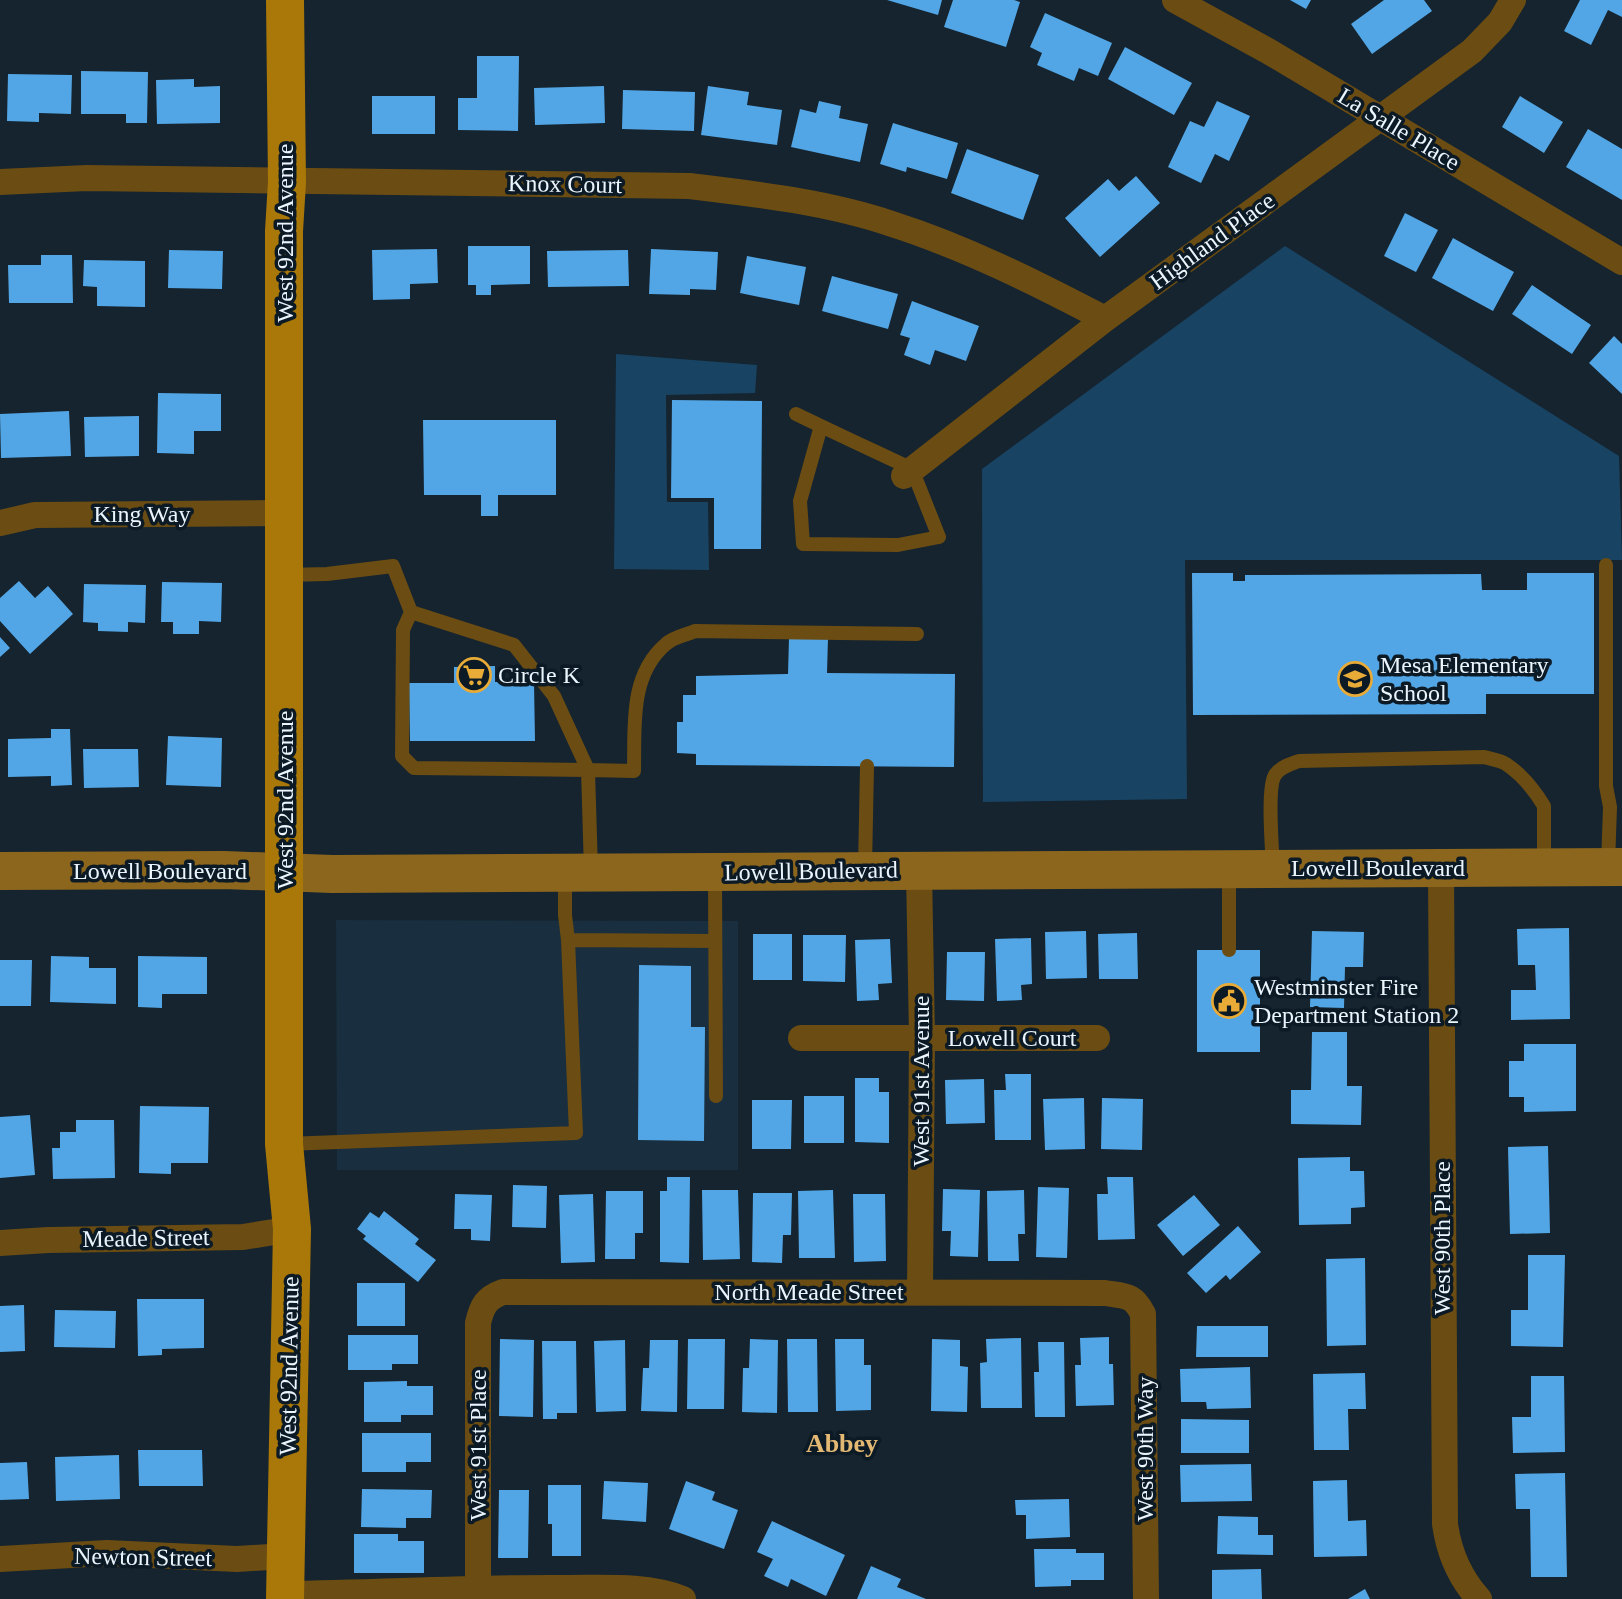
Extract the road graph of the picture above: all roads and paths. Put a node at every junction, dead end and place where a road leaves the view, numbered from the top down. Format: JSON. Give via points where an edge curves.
{"nodes":[{"id":1,"x":285,"y":0,"type":"edge"},
{"id":2,"x":1175,"y":0,"type":"edge"},
{"id":3,"x":1513,"y":0,"type":"edge"},
{"id":4,"x":1378,"y":117,"type":"junction"},
{"id":5,"x":0,"y":182,"type":"edge"},
{"id":6,"x":287,"y":182,"type":"junction"},
{"id":7,"x":1622,"y":262,"type":"edge"},
{"id":8,"x":1105,"y":319,"type":"junction"},
{"id":9,"x":796,"y":414,"type":"dead end"},
{"id":10,"x":821,"y":426,"type":"junction"},
{"id":11,"x":908,"y":473,"type":"junction"},
{"id":12,"x":285,"y":513,"type":"junction"},
{"id":13,"x":0,"y":523,"type":"edge"},
{"id":14,"x":1606,"y":565,"type":"dead end"},
{"id":15,"x":285,"y":575,"type":"junction"},
{"id":16,"x":411,"y":612,"type":"junction"},
{"id":17,"x":917,"y":634,"type":"dead end"},
{"id":18,"x":867,"y":766,"type":"dead end"},
{"id":19,"x":588,"y":770,"type":"junction"},
{"id":20,"x":1441,"y":867,"type":"junction"},
{"id":21,"x":1544,"y":867,"type":"junction"},
{"id":22,"x":1615,"y":867,"type":"edge"},
{"id":23,"x":1273,"y":869,"type":"junction"},
{"id":24,"x":865,"y":870,"type":"junction"},
{"id":25,"x":919,"y":870,"type":"junction"},
{"id":26,"x":1229,"y":870,"type":"junction"},
{"id":27,"x":0,"y":871,"type":"edge"},
{"id":28,"x":285,"y":872,"type":"junction"},
{"id":29,"x":715,"y":872,"type":"junction"},
{"id":30,"x":578,"y":873,"type":"junction"},
{"id":31,"x":568,"y":940,"type":"junction"},
{"id":32,"x":715,"y":941,"type":"junction"},
{"id":33,"x":1229,"y":950,"type":"dead end"},
{"id":34,"x":801,"y":1038,"type":"dead end"},
{"id":35,"x":922,"y":1038,"type":"junction"},
{"id":36,"x":1097,"y":1038,"type":"dead end"},
{"id":37,"x":716,"y":1096,"type":"dead end"},
{"id":38,"x":284,"y":1144,"type":"junction"},
{"id":39,"x":292,"y":1229,"type":"junction"},
{"id":40,"x":0,"y":1243,"type":"edge"},
{"id":41,"x":920,"y":1292,"type":"junction"},
{"id":42,"x":1136,"y":1301,"type":"joint"},
{"id":43,"x":484,"y":1303,"type":"joint"},
{"id":44,"x":285,"y":1556,"type":"junction"},
{"id":45,"x":0,"y":1559,"type":"edge"},
{"id":46,"x":478,"y":1587,"type":"junction"},
{"id":47,"x":285,"y":1596,"type":"edge"},
{"id":48,"x":683,"y":1599,"type":"edge"},
{"id":49,"x":1146,"y":1599,"type":"edge"},
{"id":50,"x":1479,"y":1599,"type":"edge"}],
"edges":[{"from":1,"to":6,"type":"main road","name":"West 92nd Avenue"},
{"from":2,"to":4,"type":"street","name":"La Salle Place"},
{"from":3,"to":4,"type":"street","name":"Highland Place","via":[[1500,22],[1472,51]]},
{"from":4,"to":7,"type":"street","name":"La Salle Place"},
{"from":4,"to":8,"type":"street","name":"Highland Place"},
{"from":5,"to":6,"type":"street","name":"Knox Court","via":[[87,178]]},
{"from":6,"to":8,"type":"street","name":"Knox Court","via":[[689,186],[752,194],[890,223],[1023,276]]},
{"from":6,"to":12,"type":"main road","name":"West 92nd Avenue"},
{"from":8,"to":11,"type":"street","name":"Highland Place"},
{"from":9,"to":10,"type":"lane"},
{"from":10,"to":11,"type":"lane"},
{"from":10,"to":11,"type":"lane","via":[[800,502],[803,544],[898,545],[939,537]]},
{"from":12,"to":13,"type":"street","name":"King Way","via":[[35,515]]},
{"from":12,"to":15,"type":"main road","name":"West 92nd Avenue"},
{"from":14,"to":22,"type":"lane","via":[[1606,786]]},
{"from":15,"to":16,"type":"lane","via":[[393,566]]},
{"from":15,"to":28,"type":"main road","name":"West 92nd Avenue"},
{"from":16,"to":19,"type":"lane","via":[[514,646],[554,696]]},
{"from":16,"to":19,"type":"lane","via":[[403,630],[402,756],[414,768]]},
{"from":17,"to":19,"type":"lane","via":[[695,631],[668,642],[648,662],[636,696],[634,771]]},
{"from":18,"to":24,"type":"lane"},
{"from":19,"to":30,"type":"lane"},
{"from":20,"to":21,"type":"street","name":"Lowell Boulevard"},
{"from":20,"to":23,"type":"street","name":"Lowell Boulevard"},
{"from":20,"to":50,"type":"street","name":"West 90th Place","via":[[1445,1524],[1454,1562]]},
{"from":21,"to":22,"type":"street","name":"Lowell Boulevard"},
{"from":21,"to":23,"type":"lane","via":[[1544,806],[1504,762],[1484,757],[1299,761],[1284,767],[1274,775],[1271,789]]},
{"from":23,"to":26,"type":"street","name":"Lowell Boulevard"},
{"from":24,"to":25,"type":"street","name":"Lowell Boulevard"},
{"from":24,"to":29,"type":"street","name":"Lowell Boulevard"},
{"from":25,"to":26,"type":"street","name":"Lowell Boulevard"},
{"from":25,"to":35,"type":"street","name":"West 91st Avenue"},
{"from":26,"to":33,"type":"lane"},
{"from":27,"to":28,"type":"street","name":"Lowell Boulevard"},
{"from":28,"to":30,"type":"street","name":"Lowell Boulevard"},
{"from":28,"to":38,"type":"main road","name":"West 92nd Avenue"},
{"from":29,"to":30,"type":"street","name":"Lowell Boulevard"},
{"from":29,"to":32,"type":"lane"},
{"from":30,"to":31,"type":"lane","via":[[565,915]]},
{"from":31,"to":32,"type":"lane"},
{"from":31,"to":38,"type":"lane","via":[[576,1133]]},
{"from":32,"to":37,"type":"lane"},
{"from":34,"to":35,"type":"street","name":"Lowell Court"},
{"from":35,"to":36,"type":"street","name":"Lowell Court"},
{"from":35,"to":41,"type":"street","name":"West 91st Avenue"},
{"from":38,"to":39,"type":"main road","name":"West 92nd Avenue"},
{"from":39,"to":40,"type":"street","name":"Meade Street","via":[[243,1237]]},
{"from":39,"to":44,"type":"main road","name":"West 92nd Avenue"},
{"from":41,"to":42,"type":"street","name":"North Meade Street","via":[[1105,1293]]},
{"from":41,"to":43,"type":"street","name":"North Meade Street","via":[[503,1292]]},
{"from":42,"to":49,"type":"street","name":"West 90th Way","via":[[1144,1327]]},
{"from":43,"to":46,"type":"street","name":"West 91st Place","via":[[478,1323]]},
{"from":44,"to":45,"type":"street","name":"Newton Street","via":[[237,1559],[107,1553]]},
{"from":44,"to":47,"type":"main road","name":"West 92nd Avenue"},
{"from":46,"to":47,"type":"street"},
{"from":46,"to":48,"type":"street","via":[[659,1591]]}]}
